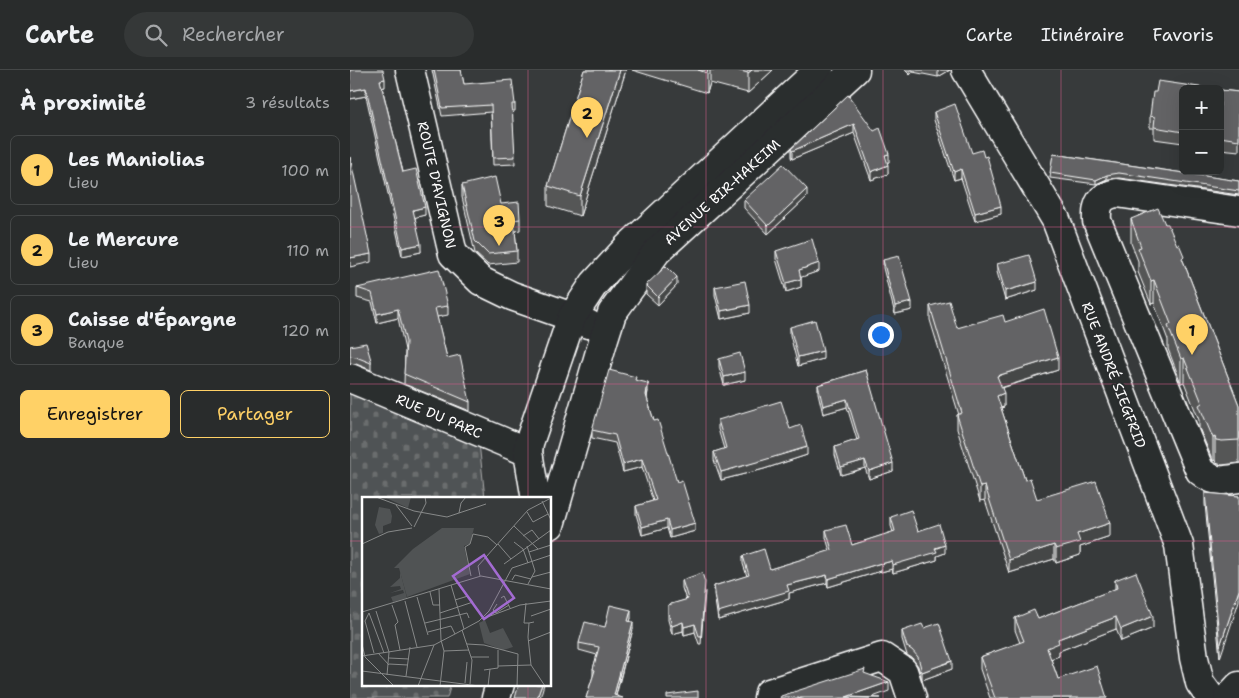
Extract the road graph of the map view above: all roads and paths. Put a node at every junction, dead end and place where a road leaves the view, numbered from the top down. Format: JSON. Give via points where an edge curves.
{"nodes":[{"id":1,"x":410,"y":70,"type":"edge"},
{"id":2,"x":819,"y":70,"type":"edge"},
{"id":3,"x":855,"y":70,"type":"edge"},
{"id":4,"x":966,"y":70,"type":"edge"},
{"id":5,"x":1239,"y":211,"type":"edge"},
{"id":6,"x":572,"y":317,"type":"junction"},
{"id":7,"x":606,"y":330,"type":"junction"},
{"id":8,"x":350,"y":378,"type":"edge"},
{"id":9,"x":528,"y":452,"type":"junction"},
{"id":10,"x":1239,"y":478,"type":"edge"},
{"id":11,"x":537,"y":497,"type":"edge"},
{"id":12,"x":551,"y":504,"type":"edge"},
{"id":13,"x":1239,"y":686,"type":"edge"},
{"id":14,"x":768,"y":698,"type":"edge"},
{"id":15,"x":912,"y":698,"type":"edge"},
{"id":16,"x":1211,"y":698,"type":"edge"},
{"id":17,"x":1228,"y":698,"type":"edge"}],
"edges":[{"from":1,"to":6,"type":"street","name":"ROUTE D'AVIGNON","via":[[453,254],[481,282]]},
{"from":2,"to":6,"type":"street","name":"AVENUE BIR-HAKEIM","via":[[628,247],[594,284]]},
{"from":3,"to":7,"type":"street","name":"AVENUE BIR-HAKEIM","via":[[657,251],[612,313]]},
{"from":4,"to":16,"type":"street","name":"RUE ANDRÉ SIEGFRID","via":[[1056,220],[1179,545],[1194,658],[1200,683]]},
{"from":5,"to":10,"type":"street","via":[[1117,193],[1102,200],[1096,209],[1097,221],[1200,471],[1208,478],[1222,481]]},
{"from":6,"to":7,"type":"street","name":"ROUTE D'AVIGNON"},
{"from":6,"to":9,"type":"street"},
{"from":7,"to":12,"type":"street"},
{"from":8,"to":9,"type":"street","name":"RUE DU PARC"},
{"from":9,"to":11,"type":"street"},
{"from":13,"to":17,"type":"street"},
{"from":14,"to":15,"type":"street","via":[[769,694],[882,657],[903,672]]}]}
